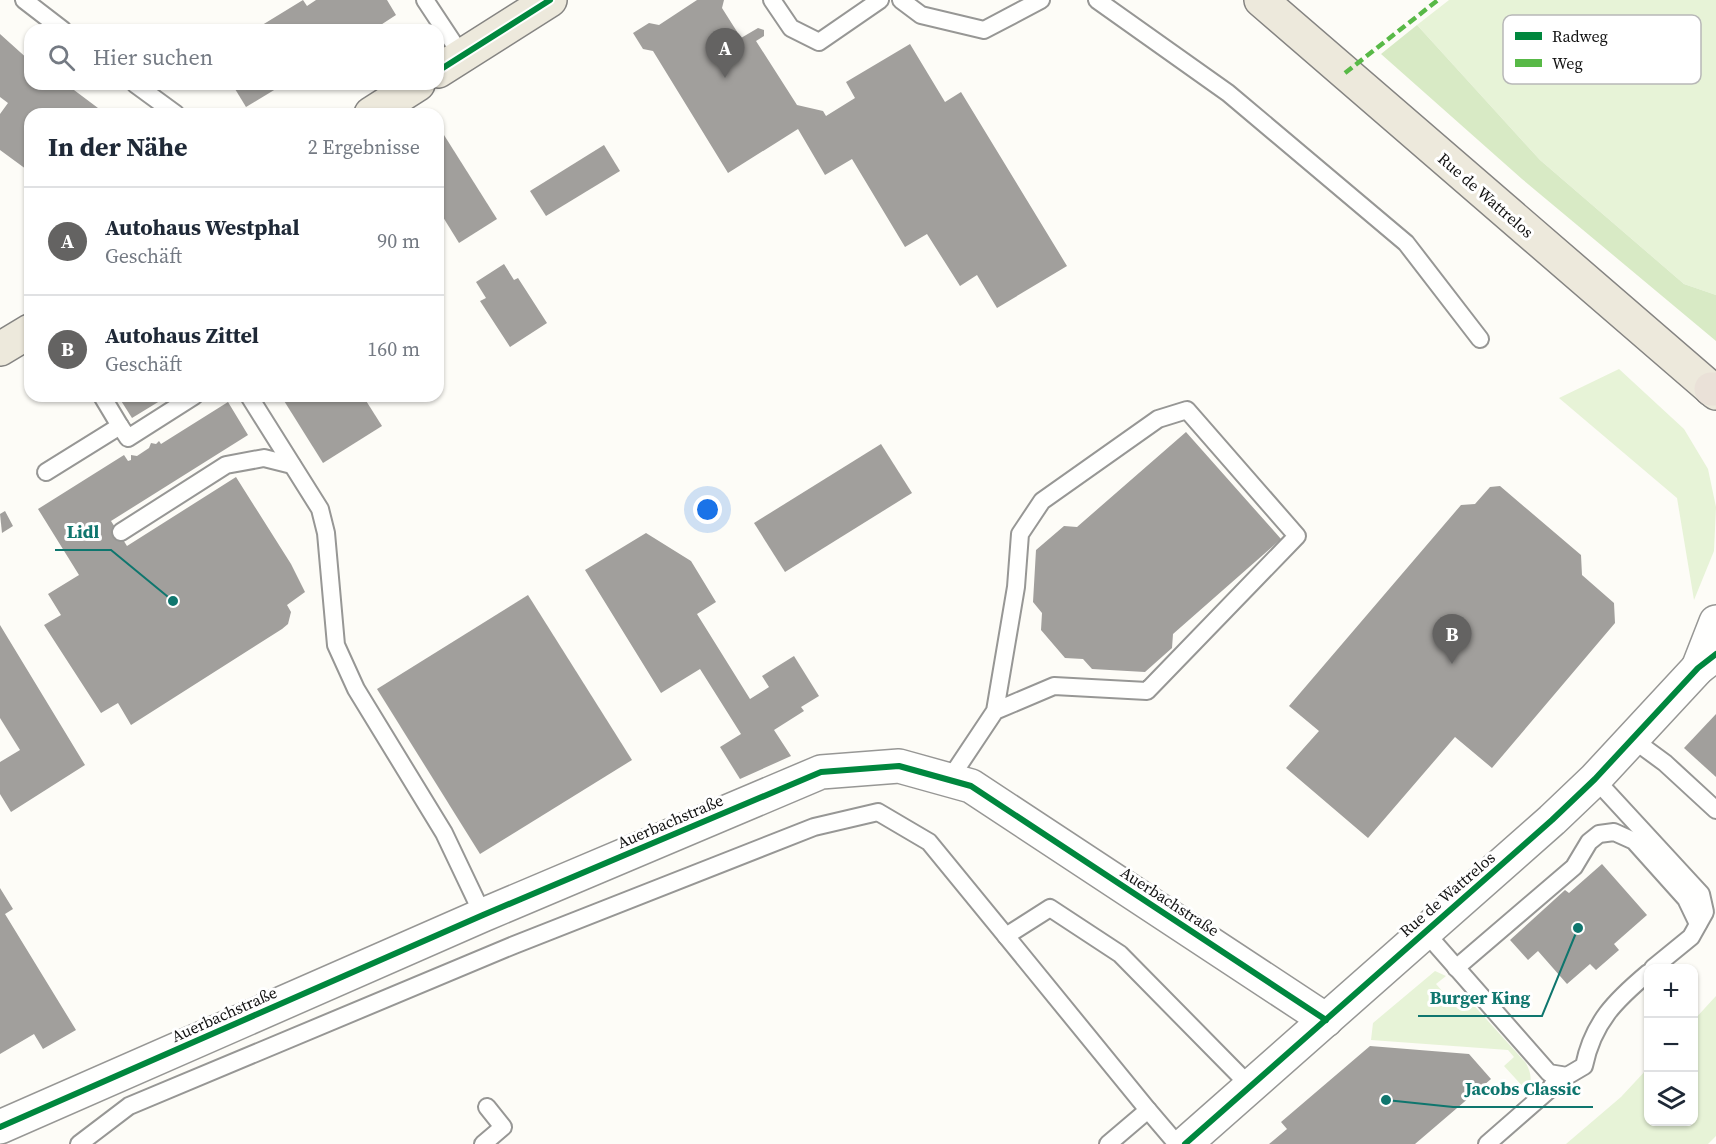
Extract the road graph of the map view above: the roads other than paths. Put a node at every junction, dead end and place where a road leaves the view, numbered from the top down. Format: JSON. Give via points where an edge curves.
{"nodes":[{"id":1,"x":24,"y":0,"type":"edge"},
{"id":2,"x":425,"y":0,"type":"edge"},
{"id":3,"x":550,"y":0,"type":"edge"},
{"id":4,"x":772,"y":0,"type":"edge"},
{"id":5,"x":880,"y":0,"type":"edge"},
{"id":6,"x":901,"y":0,"type":"edge"},
{"id":7,"x":1041,"y":0,"type":"edge"},
{"id":8,"x":1097,"y":0,"type":"edge"},
{"id":9,"x":1262,"y":0,"type":"edge"},
{"id":10,"x":55,"y":24,"type":"edge"},
{"id":11,"x":434,"y":24,"type":"edge"},
{"id":12,"x":444,"y":49,"type":"edge"},
{"id":13,"x":450,"y":64,"type":"edge"},
{"id":14,"x":143,"y":90,"type":"edge"},
{"id":15,"x":409,"y":90,"type":"edge"},
{"id":16,"x":168,"y":108,"type":"edge"},
{"id":17,"x":380,"y":108,"type":"edge"},
{"id":18,"x":1480,"y":339,"type":"dead end"},
{"id":19,"x":1715,"y":394,"type":"edge"},
{"id":20,"x":106,"y":402,"type":"edge"},
{"id":21,"x":185,"y":402,"type":"edge"},
{"id":22,"x":253,"y":402,"type":"edge"},
{"id":23,"x":120,"y":426,"type":"junction"},
{"id":24,"x":292,"y":465,"type":"junction"},
{"id":25,"x":46,"y":472,"type":"dead end"},
{"id":26,"x":121,"y":532,"type":"dead end"},
{"id":27,"x":1716,"y":622,"type":"edge"},
{"id":28,"x":1707,"y":661,"type":"edge"},
{"id":29,"x":995,"y":711,"type":"junction"},
{"id":30,"x":1631,"y":738,"type":"junction"},
{"id":31,"x":1595,"y":779,"type":"junction"},
{"id":32,"x":949,"y":780,"type":"junction"},
{"id":33,"x":1716,"y":810,"type":"edge"},
{"id":34,"x":483,"y":915,"type":"junction"},
{"id":35,"x":1698,"y":924,"type":"junction"},
{"id":36,"x":1425,"y":932,"type":"junction"},
{"id":37,"x":1006,"y":936,"type":"junction"},
{"id":38,"x":1659,"y":964,"type":"edge"},
{"id":39,"x":1456,"y":968,"type":"junction"},
{"id":40,"x":1644,"y":976,"type":"edge"},
{"id":41,"x":1326,"y":1020,"type":"junction"},
{"id":42,"x":1559,"y":1075,"type":"junction"},
{"id":43,"x":1251,"y":1087,"type":"junction"},
{"id":44,"x":487,"y":1107,"type":"dead end"},
{"id":45,"x":1148,"y":1110,"type":"junction"},
{"id":46,"x":0,"y":1127,"type":"edge"},
{"id":47,"x":79,"y":1144,"type":"edge"},
{"id":48,"x":483,"y":1144,"type":"edge"},
{"id":49,"x":1108,"y":1144,"type":"edge"},
{"id":50,"x":1177,"y":1144,"type":"edge"},
{"id":51,"x":1185,"y":1144,"type":"edge"},
{"id":52,"x":1487,"y":1144,"type":"edge"}],
"edges":[{"from":1,"to":10,"type":"lane"},
{"from":2,"to":11,"type":"lane"},
{"from":3,"to":13,"type":"main road"},
{"from":4,"to":5,"type":"lane","via":[[791,28],[819,42]]},
{"from":6,"to":7,"type":"lane","via":[[921,15],[984,30]]},
{"from":8,"to":18,"type":"lane","via":[[1228,93],[1406,243]]},
{"from":9,"to":19,"type":"main road","name":"Rue de Wattrelos"},
{"from":12,"to":13,"type":"lane"},
{"from":14,"to":16,"type":"lane"},
{"from":15,"to":17,"type":"main road"},
{"from":20,"to":23,"type":"lane"},
{"from":21,"to":23,"type":"lane","via":[[128,438]]},
{"from":22,"to":24,"type":"lane"},
{"from":23,"to":25,"type":"lane"},
{"from":24,"to":26,"type":"lane","via":[[264,458],[226,465]]},
{"from":24,"to":34,"type":"lane","via":[[320,509],[326,533],[336,645],[356,689],[444,833]]},
{"from":27,"to":28,"type":"street","name":"Rue de Wattrelos"},
{"from":28,"to":30,"type":"street","name":"Rue de Wattrelos"},
{"from":29,"to":29,"type":"lane","via":[[1054,686],[1147,691],[1297,536],[1187,410],[1158,419],[1042,501],[1020,534],[1016,587]]},
{"from":29,"to":32,"type":"lane"},
{"from":30,"to":31,"type":"street","name":"Rue de Wattrelos"},
{"from":30,"to":33,"type":"lane"},
{"from":31,"to":35,"type":"lane","via":[[1701,894],[1705,912]]},
{"from":31,"to":36,"type":"street","name":"Rue de Wattrelos"},
{"from":32,"to":34,"type":"street","name":"Auerbachstraße","via":[[899,766],[821,772]]},
{"from":32,"to":41,"type":"street","name":"Auerbachstraße","via":[[971,786]]},
{"from":34,"to":46,"type":"street","name":"Auerbachstraße"},
{"from":35,"to":38,"type":"lane","via":[[1691,937]]},
{"from":35,"to":39,"type":"lane","via":[[1686,899],[1634,841],[1614,832],[1599,834],[1589,842],[1574,867]]},
{"from":36,"to":39,"type":"lane"},
{"from":36,"to":41,"type":"street","name":"Rue de Wattrelos"},
{"from":37,"to":43,"type":"lane","via":[[1050,908],[1120,954]]},
{"from":37,"to":45,"type":"lane"},
{"from":37,"to":47,"type":"lane","via":[[929,842],[878,812],[814,827],[504,950],[129,1106]]},
{"from":39,"to":42,"type":"lane","via":[[1549,1073]]},
{"from":40,"to":42,"type":"lane","via":[[1613,1003],[1589,1043],[1584,1066],[1568,1076]]},
{"from":41,"to":43,"type":"street","name":"Rue de Wattrelos"},
{"from":42,"to":52,"type":"lane","via":[[1550,1089]]},
{"from":43,"to":51,"type":"street","name":"Rue de Wattrelos"},
{"from":44,"to":48,"type":"lane","via":[[503,1127]]},
{"from":45,"to":49,"type":"lane"},
{"from":45,"to":50,"type":"lane"}]}
